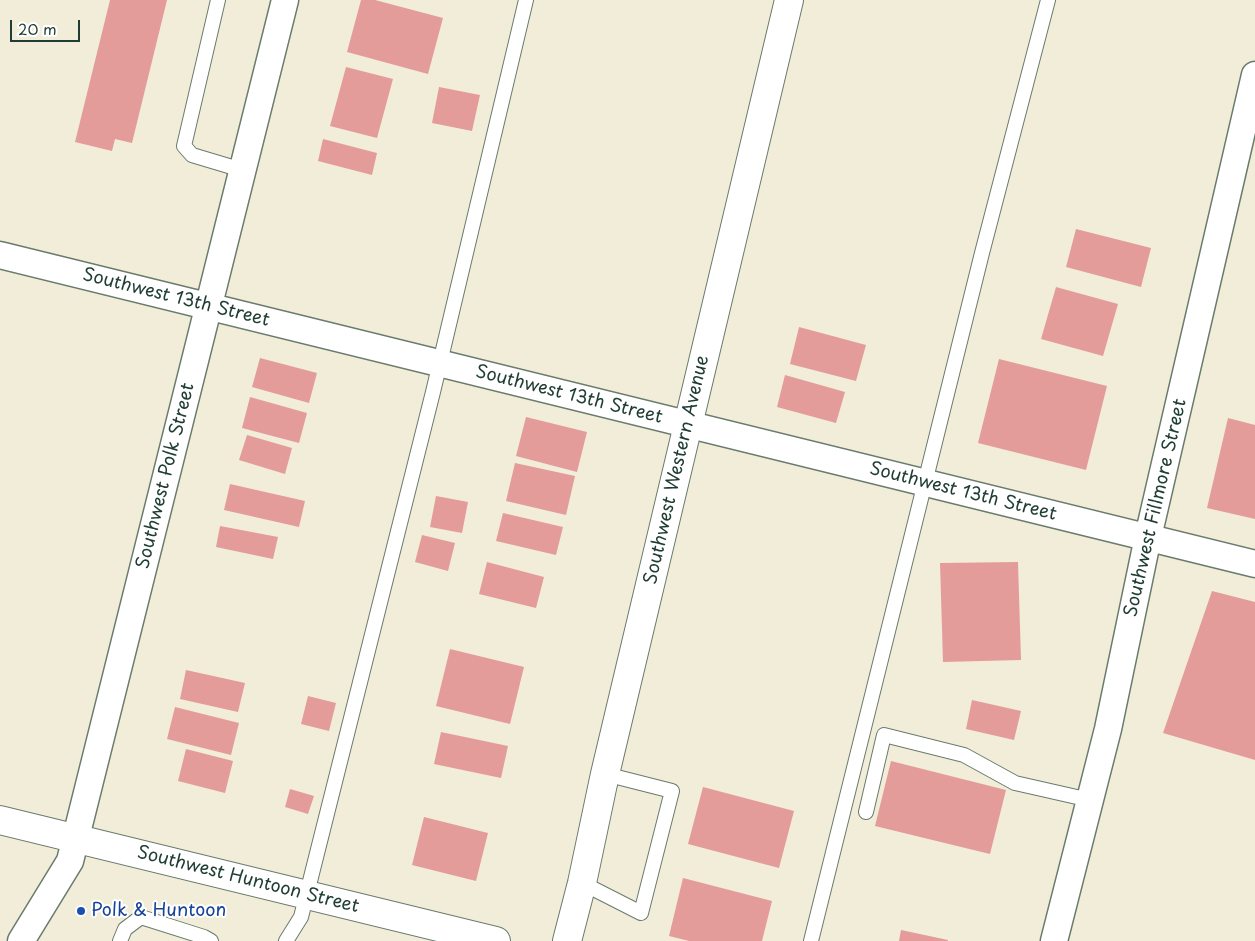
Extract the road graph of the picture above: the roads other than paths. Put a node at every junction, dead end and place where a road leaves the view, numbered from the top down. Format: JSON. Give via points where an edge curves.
{"nodes":[{"id":1,"x":218,"y":0,"type":"edge"},
{"id":2,"x":285,"y":0,"type":"edge"},
{"id":3,"x":526,"y":0,"type":"edge"},
{"id":4,"x":789,"y":0,"type":"edge"},
{"id":5,"x":1048,"y":0,"type":"edge"},
{"id":6,"x":1255,"y":75,"type":"edge"},
{"id":7,"x":242,"y":170,"type":"junction"},
{"id":8,"x":0,"y":255,"type":"edge"},
{"id":9,"x":208,"y":306,"type":"junction"},
{"id":10,"x":439,"y":363,"type":"junction"},
{"id":11,"x":688,"y":424,"type":"junction"},
{"id":12,"x":926,"y":483,"type":"junction"},
{"id":13,"x":1148,"y":537,"type":"junction"},
{"id":14,"x":1255,"y":564,"type":"edge"},
{"id":15,"x":605,"y":774,"type":"junction"},
{"id":16,"x":1090,"y":800,"type":"junction"},
{"id":17,"x":866,"y":812,"type":"dead end"},
{"id":18,"x":0,"y":820,"type":"edge"},
{"id":19,"x":75,"y":838,"type":"junction"},
{"id":20,"x":582,"y":883,"type":"junction"},
{"id":21,"x":306,"y":895,"type":"junction"},
{"id":22,"x":21,"y":941,"type":"edge"},
{"id":23,"x":120,"y":941,"type":"edge"},
{"id":24,"x":211,"y":941,"type":"edge"},
{"id":25,"x":286,"y":941,"type":"edge"},
{"id":26,"x":494,"y":941,"type":"edge"},
{"id":27,"x":567,"y":941,"type":"edge"},
{"id":28,"x":811,"y":941,"type":"edge"},
{"id":29,"x":1054,"y":941,"type":"edge"}],
"edges":[{"from":1,"to":7,"type":"lane","via":[[184,146],[192,155]]},
{"from":2,"to":7,"type":"street","name":"Southwest Polk Street"},
{"from":3,"to":10,"type":"lane"},
{"from":4,"to":11,"type":"street","name":"Southwest Western Avenue"},
{"from":5,"to":12,"type":"lane"},
{"from":6,"to":13,"type":"street","name":"Southwest Fillmore Street"},
{"from":7,"to":9,"type":"street","name":"Southwest Polk Street"},
{"from":8,"to":9,"type":"street","name":"Southwest 13th Street"},
{"from":9,"to":10,"type":"street","name":"Southwest 13th Street"},
{"from":9,"to":19,"type":"street","name":"Southwest Polk Street"},
{"from":10,"to":11,"type":"street","name":"Southwest 13th Street"},
{"from":10,"to":21,"type":"lane"},
{"from":11,"to":12,"type":"street","name":"Southwest 13th Street"},
{"from":11,"to":15,"type":"street","name":"Southwest Western Avenue"},
{"from":12,"to":13,"type":"street","name":"Southwest 13th Street"},
{"from":12,"to":28,"type":"lane"},
{"from":13,"to":14,"type":"street","name":"Southwest 13th Street"},
{"from":13,"to":16,"type":"street","name":"Southwest Fillmore Street"},
{"from":15,"to":20,"type":"street","name":"Southwest Western Avenue"},
{"from":15,"to":20,"type":"lane","via":[[672,791],[641,913]]},
{"from":16,"to":17,"type":"lane","via":[[1015,783],[964,755],[884,735]]},
{"from":16,"to":29,"type":"street","name":"Southwest Fillmore Street"},
{"from":18,"to":19,"type":"street","name":"Southwest Huntoon Street"},
{"from":19,"to":21,"type":"street","name":"Southwest Huntoon Street"},
{"from":19,"to":22,"type":"street","name":"Southwest Polk Street","via":[[70,861]]},
{"from":20,"to":27,"type":"street","name":"Southwest Western Avenue"},
{"from":21,"to":25,"type":"lane","via":[[301,917]]},
{"from":21,"to":26,"type":"street","name":"Southwest Huntoon Street"},
{"from":23,"to":24,"type":"lane","via":[[125,929],[141,916]]}]}
